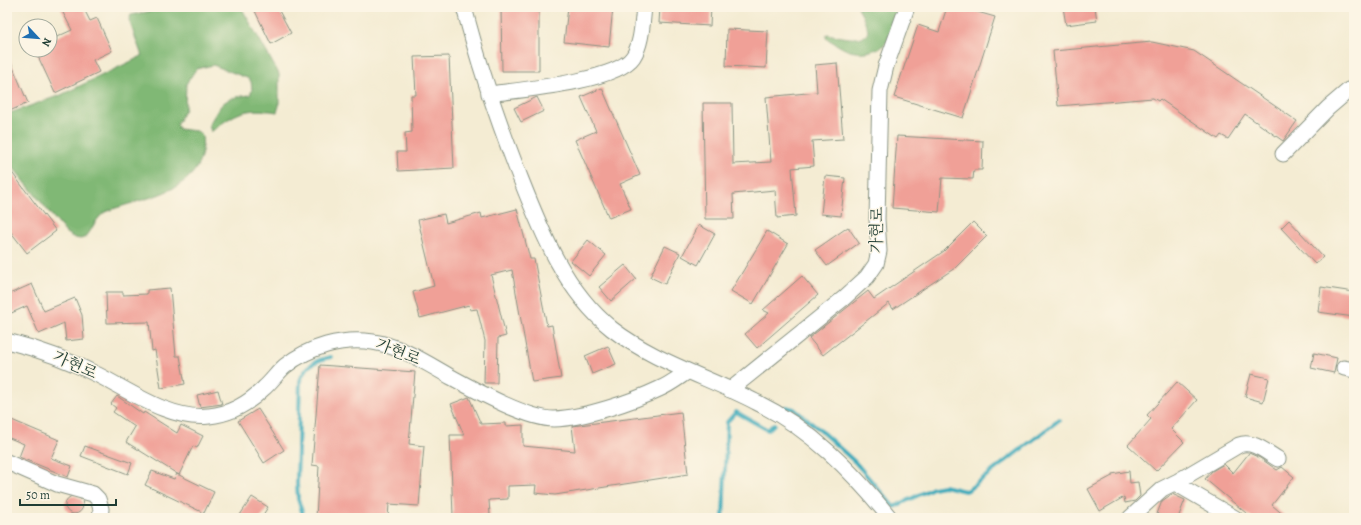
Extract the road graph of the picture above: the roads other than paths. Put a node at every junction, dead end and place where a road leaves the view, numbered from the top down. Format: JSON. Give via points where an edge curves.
{"nodes":[{"id":1,"x":464,"y":7,"type":"edge"},
{"id":2,"x":644,"y":7,"type":"edge"},
{"id":3,"x":907,"y":7,"type":"edge"},
{"id":4,"x":1354,"y":88,"type":"edge"},
{"id":5,"x":489,"y":94,"type":"junction"},
{"id":6,"x":1283,"y":154,"type":"dead end"},
{"id":7,"x":7,"y":341,"type":"edge"},
{"id":8,"x":687,"y":372,"type":"junction"},
{"id":9,"x":730,"y":390,"type":"junction"},
{"id":10,"x":1278,"y":459,"type":"dead end"},
{"id":11,"x":7,"y":462,"type":"edge"},
{"id":12,"x":1175,"y":482,"type":"junction"},
{"id":13,"x":100,"y":518,"type":"edge"},
{"id":14,"x":890,"y":518,"type":"edge"},
{"id":15,"x":1130,"y":518,"type":"edge"},
{"id":16,"x":1235,"y":518,"type":"edge"}],
"edges":[{"from":1,"to":5,"type":"street"},
{"from":2,"to":5,"type":"street","via":[[639,45],[632,59],[618,68],[563,85]]},
{"from":3,"to":9,"type":"street","name":"가현로","via":[[886,66],[880,92],[877,219],[879,252],[876,264],[867,277],[844,298]]},
{"from":4,"to":6,"type":"street","via":[[1334,102]]},
{"from":5,"to":8,"type":"street","via":[[534,213],[560,267],[583,302],[612,328],[648,352]]},
{"from":7,"to":8,"type":"street","name":"가현로","via":[[30,346],[69,361],[155,405],[193,416],[207,417],[224,414],[244,404],[284,367],[305,352],[326,344],[348,341],[372,341],[391,346],[515,408],[554,419],[588,414],[629,400],[659,389]]},
{"from":8,"to":9,"type":"street"},
{"from":9,"to":14,"type":"street","via":[[781,416],[818,441],[862,484]]},
{"from":10,"to":12,"type":"street","via":[[1246,442]]},
{"from":11,"to":13,"type":"street","via":[[56,484],[93,494],[98,499],[101,509]]},
{"from":12,"to":15,"type":"street","via":[[1162,489]]},
{"from":12,"to":16,"type":"street"}]}
